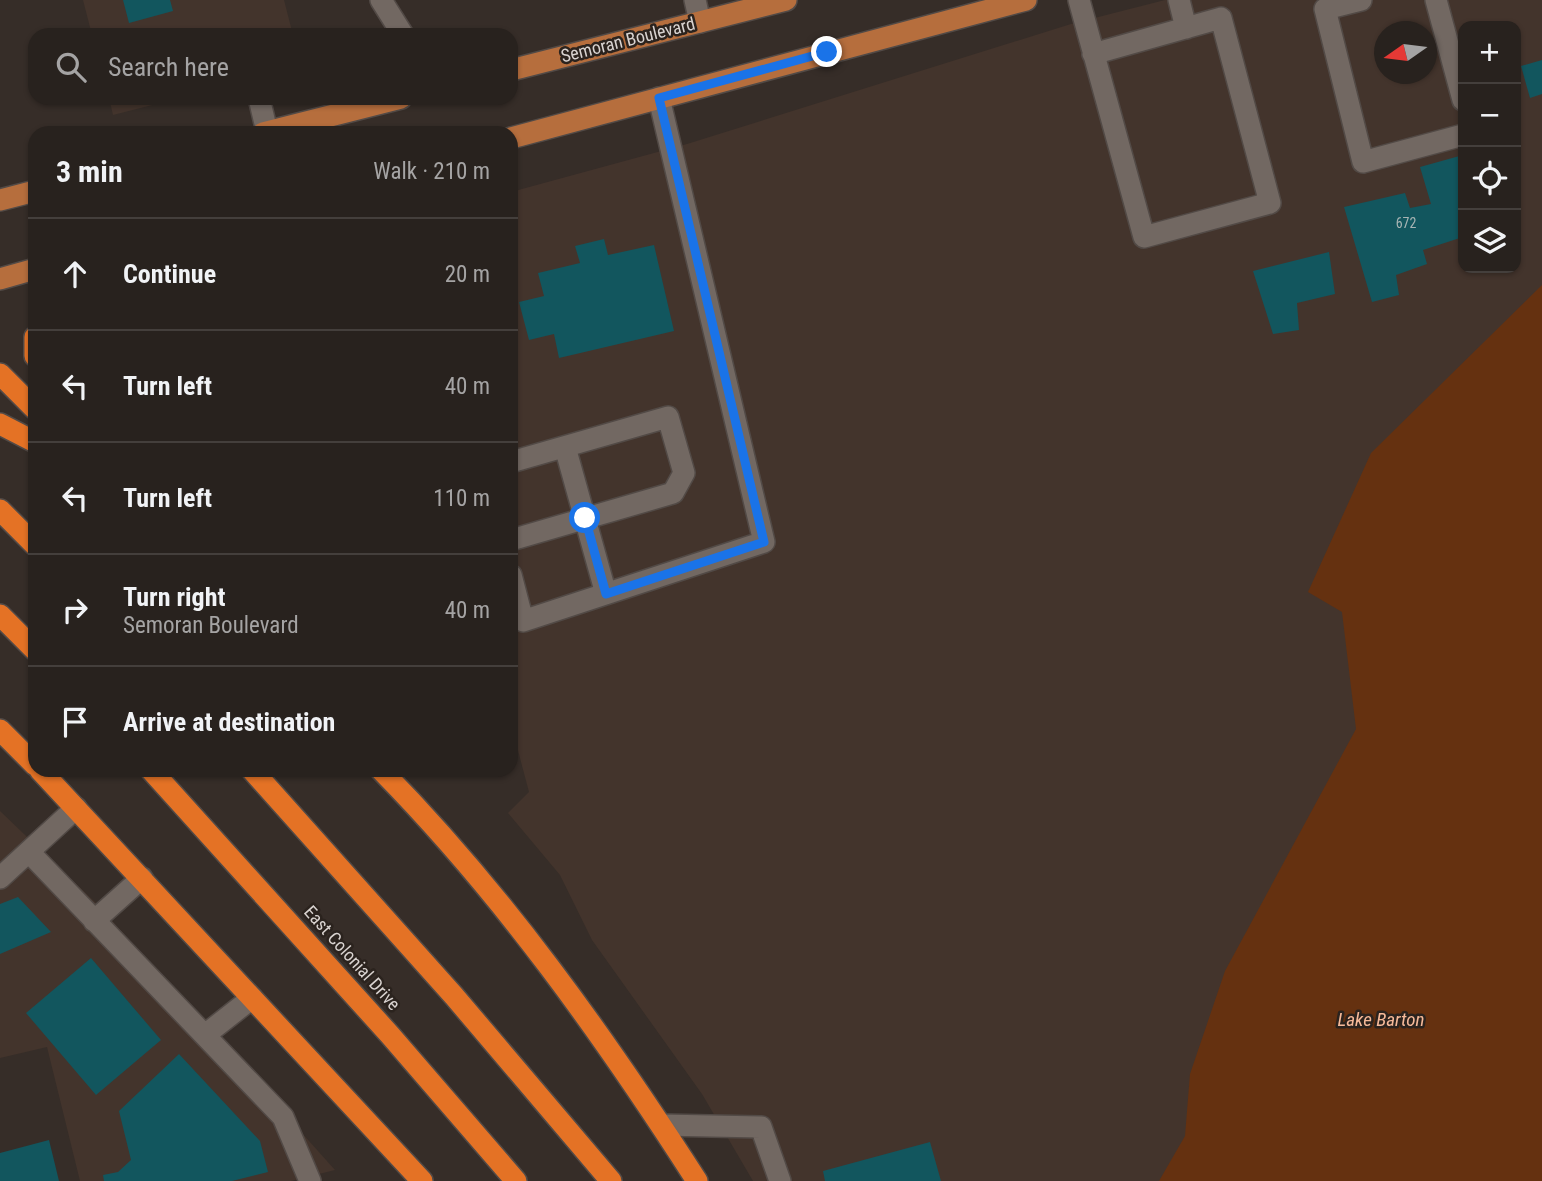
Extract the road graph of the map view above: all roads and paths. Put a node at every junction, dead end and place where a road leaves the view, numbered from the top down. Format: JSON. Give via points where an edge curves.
{"nodes":[{"id":1,"x":381,"y":0,"type":"edge"},
{"id":2,"x":695,"y":0,"type":"edge"},
{"id":3,"x":786,"y":0,"type":"edge"},
{"id":4,"x":1026,"y":0,"type":"edge"},
{"id":5,"x":1079,"y":0,"type":"edge"},
{"id":6,"x":1179,"y":0,"type":"edge"},
{"id":7,"x":1361,"y":0,"type":"edge"},
{"id":8,"x":1436,"y":0,"type":"edge"},
{"id":9,"x":700,"y":22,"type":"junction"},
{"id":10,"x":399,"y":28,"type":"edge"},
{"id":11,"x":1186,"y":28,"type":"junction"},
{"id":12,"x":1093,"y":54,"type":"junction"},
{"id":13,"x":518,"y":68,"type":"edge"},
{"id":14,"x":1459,"y":84,"type":"edge"},
{"id":15,"x":659,"y":98,"type":"junction"},
{"id":16,"x":259,"y":105,"type":"edge"},
{"id":17,"x":374,"y":105,"type":"edge"},
{"id":18,"x":264,"y":126,"type":"edge"},
{"id":19,"x":292,"y":126,"type":"edge"},
{"id":20,"x":518,"y":136,"type":"edge"},
{"id":21,"x":1458,"y":136,"type":"edge"},
{"id":22,"x":28,"y":193,"type":"edge"},
{"id":23,"x":0,"y":200,"type":"edge"},
{"id":24,"x":28,"y":271,"type":"edge"},
{"id":25,"x":0,"y":279,"type":"edge"},
{"id":26,"x":0,"y":374,"type":"edge"},
{"id":27,"x":28,"y":402,"type":"edge"},
{"id":28,"x":0,"y":424,"type":"edge"},
{"id":29,"x":28,"y":438,"type":"edge"},
{"id":30,"x":0,"y":439,"type":"edge"},
{"id":31,"x":28,"y":441,"type":"edge"},
{"id":32,"x":565,"y":447,"type":"junction"},
{"id":33,"x":518,"y":460,"type":"edge"},
{"id":34,"x":0,"y":510,"type":"edge"},
{"id":35,"x":585,"y":518,"type":"junction"},
{"id":36,"x":28,"y":538,"type":"edge"},
{"id":37,"x":518,"y":538,"type":"edge"},
{"id":38,"x":606,"y":594,"type":"junction"},
{"id":39,"x":518,"y":602,"type":"edge"},
{"id":40,"x":0,"y":615,"type":"edge"},
{"id":41,"x":28,"y":643,"type":"edge"},
{"id":42,"x":0,"y":730,"type":"edge"},
{"id":43,"x":28,"y":758,"type":"edge"},
{"id":44,"x":47,"y":777,"type":"edge"},
{"id":45,"x":157,"y":777,"type":"edge"},
{"id":46,"x":258,"y":777,"type":"edge"},
{"id":47,"x":389,"y":777,"type":"edge"},
{"id":48,"x":76,"y":808,"type":"junction"},
{"id":49,"x":29,"y":852,"type":"junction"},
{"id":50,"x":0,"y":878,"type":"edge"},
{"id":51,"x":142,"y":878,"type":"junction"},
{"id":52,"x":94,"y":921,"type":"junction"},
{"id":53,"x":252,"y":998,"type":"junction"},
{"id":54,"x":205,"y":1035,"type":"junction"},
{"id":55,"x":662,"y":1125,"type":"junction"},
{"id":56,"x":310,"y":1181,"type":"edge"},
{"id":57,"x":422,"y":1181,"type":"edge"},
{"id":58,"x":516,"y":1181,"type":"edge"},
{"id":59,"x":611,"y":1181,"type":"edge"},
{"id":60,"x":697,"y":1181,"type":"edge"},
{"id":61,"x":780,"y":1181,"type":"edge"}],
"edges":[{"from":1,"to":10,"type":"street"},
{"from":2,"to":9,"type":"street"},
{"from":3,"to":9,"type":"main road","name":"Semoran Boulevard"},
{"from":4,"to":15,"type":"main road"},
{"from":5,"to":12,"type":"street"},
{"from":6,"to":11,"type":"street"},
{"from":7,"to":21,"type":"street","via":[[1325,9],[1363,162]]},
{"from":8,"to":14,"type":"street"},
{"from":9,"to":13,"type":"main road","name":"Semoran Boulevard"},
{"from":11,"to":12,"type":"street"},
{"from":11,"to":12,"type":"street","via":[[1221,18],[1270,202],[1144,237]]},
{"from":15,"to":20,"type":"main road"},
{"from":15,"to":38,"type":"street","via":[[764,542]]},
{"from":16,"to":18,"type":"street"},
{"from":17,"to":19,"type":"main road"},
{"from":22,"to":23,"type":"main road"},
{"from":24,"to":25,"type":"main road"},
{"from":26,"to":27,"type":"highway"},
{"from":28,"to":29,"type":"highway"},
{"from":30,"to":31,"type":"highway"},
{"from":32,"to":33,"type":"street"},
{"from":32,"to":35,"type":"street"},
{"from":32,"to":35,"type":"street","via":[[668,417],[684,473],[673,493]]},
{"from":34,"to":36,"type":"highway"},
{"from":35,"to":37,"type":"street"},
{"from":35,"to":38,"type":"street"},
{"from":38,"to":39,"type":"street","via":[[523,621]]},
{"from":40,"to":41,"type":"highway"},
{"from":42,"to":43,"type":"highway"},
{"from":44,"to":48,"type":"highway"},
{"from":45,"to":58,"type":"highway","name":"East Colonial Drive"},
{"from":46,"to":59,"type":"highway"},
{"from":47,"to":55,"type":"highway","via":[[427,816],[554,974]]},
{"from":48,"to":49,"type":"street"},
{"from":48,"to":51,"type":"highway"},
{"from":49,"to":50,"type":"street"},
{"from":49,"to":52,"type":"street"},
{"from":51,"to":52,"type":"street"},
{"from":51,"to":53,"type":"highway"},
{"from":52,"to":54,"type":"street"},
{"from":53,"to":54,"type":"street"},
{"from":53,"to":57,"type":"highway"},
{"from":54,"to":56,"type":"street","via":[[283,1117]]},
{"from":55,"to":60,"type":"highway"},
{"from":55,"to":61,"type":"street","via":[[761,1127]]}]}
